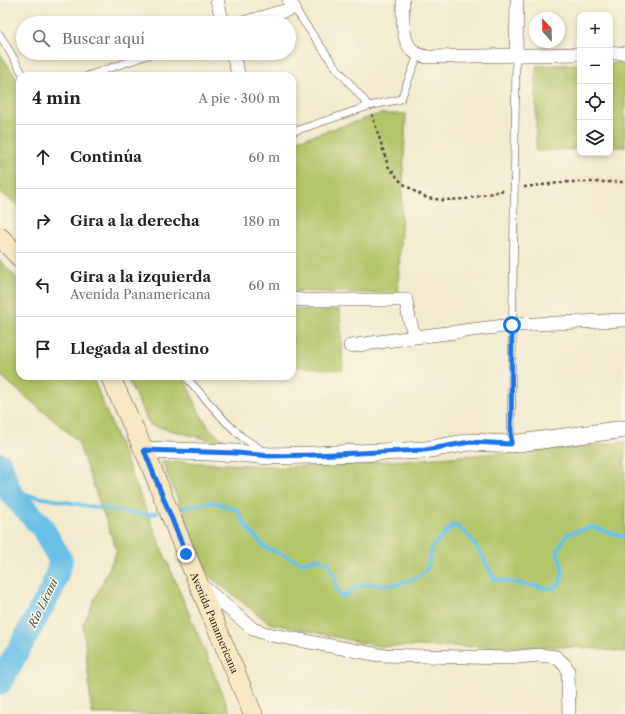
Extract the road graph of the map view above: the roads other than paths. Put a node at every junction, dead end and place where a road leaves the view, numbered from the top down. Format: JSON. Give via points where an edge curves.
{"nodes":[{"id":1,"x":217,"y":0,"type":"edge"},
{"id":2,"x":402,"y":0,"type":"edge"},
{"id":3,"x":517,"y":0,"type":"edge"},
{"id":4,"x":292,"y":4,"type":"edge"},
{"id":5,"x":221,"y":16,"type":"edge"},
{"id":6,"x":261,"y":16,"type":"edge"},
{"id":7,"x":0,"y":35,"type":"edge"},
{"id":8,"x":613,"y":53,"type":"edge"},
{"id":9,"x":625,"y":53,"type":"edge"},
{"id":10,"x":577,"y":54,"type":"edge"},
{"id":11,"x":418,"y":55,"type":"junction"},
{"id":12,"x":516,"y":55,"type":"junction"},
{"id":13,"x":134,"y":60,"type":"edge"},
{"id":14,"x":234,"y":60,"type":"edge"},
{"id":15,"x":22,"y":72,"type":"edge"},
{"id":16,"x":99,"y":72,"type":"edge"},
{"id":17,"x":238,"y":72,"type":"edge"},
{"id":18,"x":369,"y":106,"type":"junction"},
{"id":19,"x":296,"y":131,"type":"edge"},
{"id":20,"x":0,"y":237,"type":"edge"},
{"id":21,"x":16,"y":254,"type":"edge"},
{"id":22,"x":296,"y":299,"type":"edge"},
{"id":23,"x":625,"y":320,"type":"edge"},
{"id":24,"x":512,"y":325,"type":"junction"},
{"id":25,"x":415,"y":337,"type":"junction"},
{"id":26,"x":350,"y":346,"type":"dead end"},
{"id":27,"x":112,"y":380,"type":"edge"},
{"id":28,"x":189,"y":380,"type":"edge"},
{"id":29,"x":625,"y":429,"type":"edge"},
{"id":30,"x":511,"y":444,"type":"junction"},
{"id":31,"x":144,"y":450,"type":"junction"},
{"id":32,"x":270,"y":456,"type":"junction"},
{"id":33,"x":198,"y":583,"type":"junction"},
{"id":34,"x":253,"y":714,"type":"edge"},
{"id":35,"x":569,"y":714,"type":"edge"}],
"edges":[{"from":1,"to":5,"type":"street"},
{"from":2,"to":11,"type":"street","via":[[405,38],[412,51]]},
{"from":3,"to":12,"type":"street"},
{"from":4,"to":6,"type":"street"},
{"from":4,"to":18,"type":"lane","via":[[334,65]]},
{"from":7,"to":15,"type":"lane"},
{"from":8,"to":9,"type":"street"},
{"from":10,"to":12,"type":"street"},
{"from":11,"to":12,"type":"street"},
{"from":11,"to":18,"type":"lane","via":[[401,99]]},
{"from":12,"to":24,"type":"lane"},
{"from":13,"to":16,"type":"lane"},
{"from":14,"to":17,"type":"street"},
{"from":18,"to":19,"type":"lane"},
{"from":20,"to":21,"type":"main road"},
{"from":22,"to":25,"type":"street","via":[[406,300]]},
{"from":23,"to":24,"type":"street"},
{"from":24,"to":25,"type":"street"},
{"from":24,"to":30,"type":"lane"},
{"from":25,"to":26,"type":"street"},
{"from":27,"to":31,"type":"main road","name":"Avenida Panamericana"},
{"from":28,"to":32,"type":"lane","via":[[242,437]]},
{"from":29,"to":30,"type":"street"},
{"from":30,"to":32,"type":"street","via":[[470,442],[425,450]]},
{"from":31,"to":32,"type":"street"},
{"from":31,"to":33,"type":"main road","name":"Avenida Panamericana"},
{"from":33,"to":34,"type":"main road","name":"Avenida Panamericana"},
{"from":33,"to":35,"type":"street","via":[[253,629],[267,634],[379,655],[556,657],[568,671]]}]}
